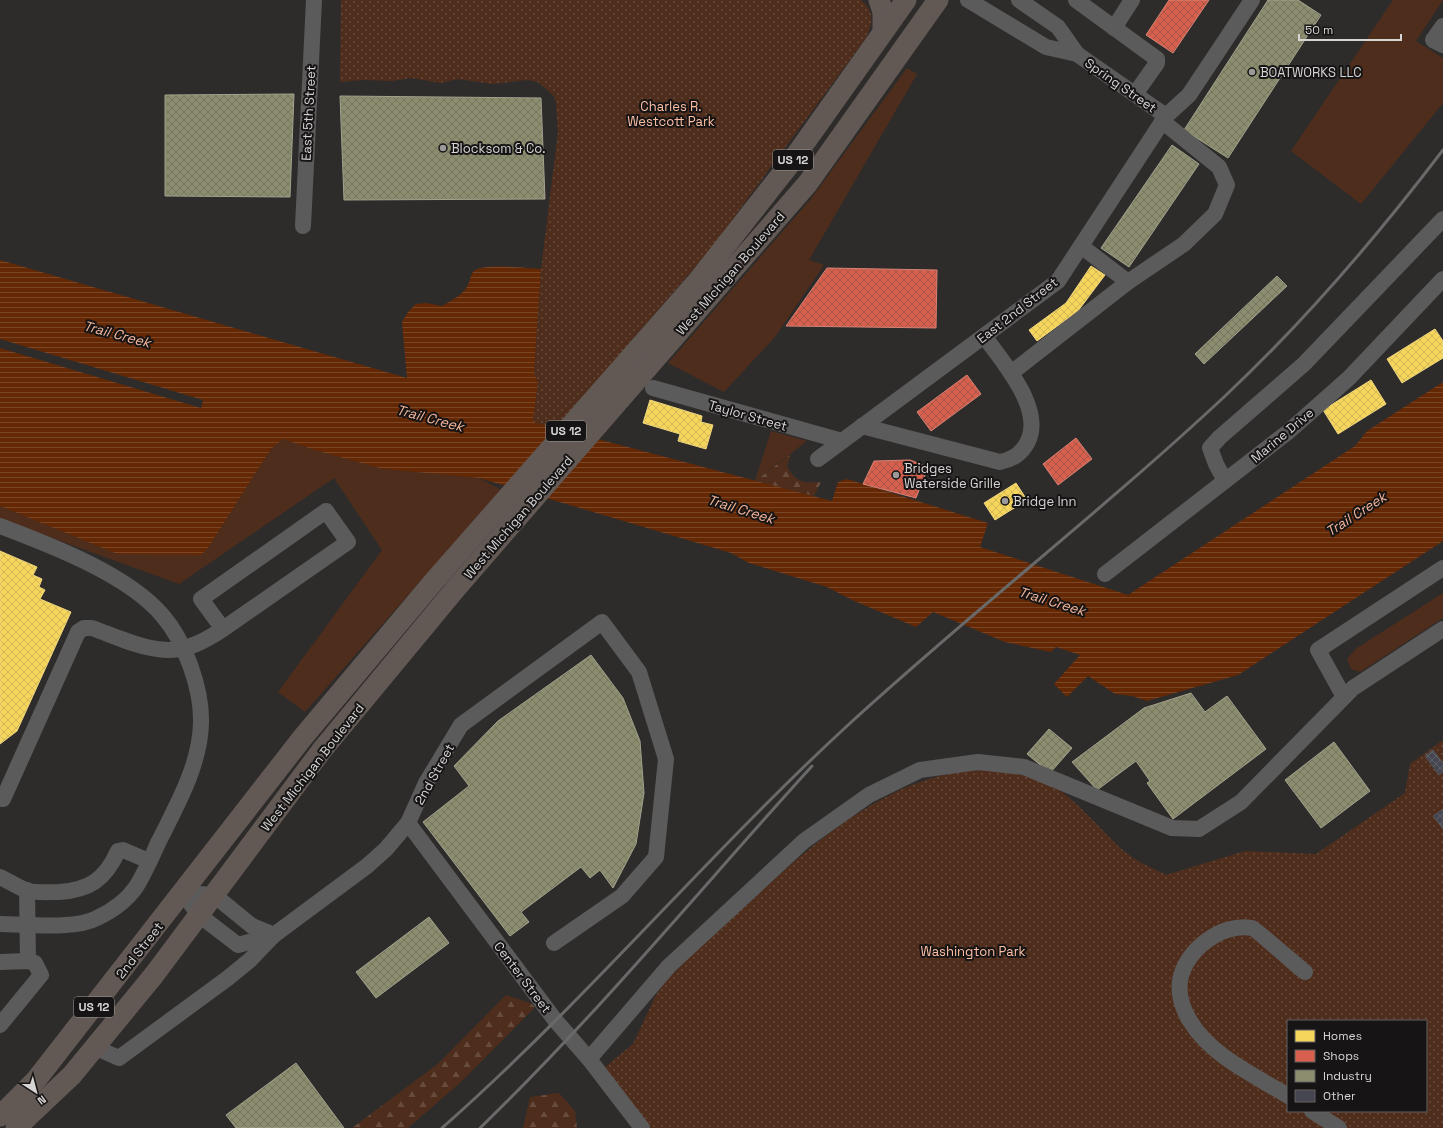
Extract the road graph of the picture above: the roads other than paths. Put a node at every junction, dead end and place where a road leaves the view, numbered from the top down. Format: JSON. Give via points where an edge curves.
{"nodes":[{"id":1,"x":314,"y":0,"type":"edge"},
{"id":2,"x":879,"y":0,"type":"edge"},
{"id":3,"x":906,"y":0,"type":"edge"},
{"id":4,"x":938,"y":0,"type":"edge"},
{"id":5,"x":968,"y":0,"type":"edge"},
{"id":6,"x":1019,"y":0,"type":"edge"},
{"id":7,"x":1132,"y":0,"type":"edge"},
{"id":8,"x":1252,"y":0,"type":"edge"},
{"id":9,"x":1081,"y":2,"type":"edge"},
{"id":10,"x":1443,"y":26,"type":"edge"},
{"id":11,"x":1114,"y":28,"type":"junction"},
{"id":12,"x":883,"y":32,"type":"junction"},
{"id":13,"x":1443,"y":45,"type":"edge"},
{"id":14,"x":1077,"y":54,"type":"junction"},
{"id":15,"x":1135,"y":94,"type":"junction"},
{"id":16,"x":1164,"y":118,"type":"junction"},
{"id":17,"x":1443,"y":219,"type":"edge"},
{"id":18,"x":303,"y":226,"type":"dead end"},
{"id":19,"x":1081,"y":246,"type":"junction"},
{"id":20,"x":1443,"y":279,"type":"edge"},
{"id":21,"x":1128,"y":282,"type":"junction"},
{"id":22,"x":984,"y":336,"type":"junction"},
{"id":23,"x":1011,"y":373,"type":"junction"},
{"id":24,"x":654,"y":388,"type":"dead end"},
{"id":25,"x":862,"y":426,"type":"junction"},
{"id":26,"x":842,"y":441,"type":"junction"},
{"id":27,"x":818,"y":459,"type":"dead end"},
{"id":28,"x":1225,"y":481,"type":"junction"},
{"id":29,"x":0,"y":526,"type":"edge"},
{"id":30,"x":1443,"y":568,"type":"edge"},
{"id":31,"x":1106,"y":574,"type":"dead end"},
{"id":32,"x":223,"y":629,"type":"junction"},
{"id":33,"x":1443,"y":629,"type":"edge"},
{"id":34,"x":183,"y":649,"type":"junction"},
{"id":35,"x":1344,"y":697,"type":"junction"},
{"id":36,"x":0,"y":797,"type":"edge"},
{"id":37,"x":408,"y":823,"type":"junction"},
{"id":38,"x":149,"y":861,"type":"junction"},
{"id":39,"x":0,"y":877,"type":"edge"},
{"id":40,"x":27,"y":890,"type":"junction"},
{"id":41,"x":183,"y":893,"type":"junction"},
{"id":42,"x":214,"y":895,"type":"junction"},
{"id":43,"x":199,"y":915,"type":"junction"},
{"id":44,"x":0,"y":924,"type":"edge"},
{"id":45,"x":28,"y":924,"type":"junction"},
{"id":46,"x":274,"y":935,"type":"junction"},
{"id":47,"x":554,"y":943,"type":"dead end"},
{"id":48,"x":28,"y":961,"type":"junction"},
{"id":49,"x":0,"y":962,"type":"edge"},
{"id":50,"x":1306,"y":972,"type":"dead end"},
{"id":51,"x":0,"y":1025,"type":"edge"},
{"id":52,"x":94,"y":1047,"type":"junction"},
{"id":53,"x":589,"y":1059,"type":"junction"},
{"id":54,"x":1287,"y":1095,"type":"edge"},
{"id":55,"x":1314,"y":1112,"type":"edge"},
{"id":56,"x":0,"y":1116,"type":"edge"},
{"id":57,"x":16,"y":1128,"type":"edge"},
{"id":58,"x":642,"y":1128,"type":"edge"},
{"id":59,"x":1339,"y":1128,"type":"edge"}],
"edges":[{"from":1,"to":18,"type":"street","name":"East 5th Street"},
{"from":2,"to":12,"type":"main road","via":[[883,12]]},
{"from":3,"to":12,"type":"main road","name":"West Michigan Boulevard","number":"US 12"},
{"from":4,"to":42,"type":"main road","name":"West Michigan Boulevard","number":"US 12","via":[[808,183],[457,587],[322,750]]},
{"from":5,"to":14,"type":"street","name":"Spring Street","via":[[1046,47]]},
{"from":6,"to":14,"type":"street","name":"Spring Street","via":[[1058,27]]},
{"from":7,"to":11,"type":"street"},
{"from":8,"to":16,"type":"street","name":"East 2nd Street","via":[[1189,95]]},
{"from":9,"to":11,"type":"street"},
{"from":10,"to":13,"type":"street","via":[[1433,40]]},
{"from":11,"to":15,"type":"street","via":[[1157,59],[1157,63]]},
{"from":12,"to":41,"type":"main road","name":"West Michigan Boulevard","number":"US 12","via":[[789,165],[697,282],[435,580],[303,737]]},
{"from":14,"to":15,"type":"street","name":"Spring Street"},
{"from":15,"to":16,"type":"street","name":"Spring Street"},
{"from":16,"to":19,"type":"street","name":"East 2nd Street"},
{"from":16,"to":21,"type":"street","name":"Spring Street","via":[[1219,167],[1227,185],[1215,214],[1184,244]]},
{"from":17,"to":28,"type":"street","via":[[1304,364],[1210,448]]},
{"from":19,"to":21,"type":"street"},
{"from":19,"to":22,"type":"street","name":"East 2nd Street","via":[[1058,281]]},
{"from":20,"to":28,"type":"street","name":"Marine Drive","via":[[1349,378],[1288,432]]},
{"from":21,"to":23,"type":"street","name":"Spring Street"},
{"from":22,"to":23,"type":"street"},
{"from":22,"to":25,"type":"street","name":"East 2nd Street"},
{"from":23,"to":25,"type":"street","via":[[1026,400],[1031,416],[1032,433],[1019,454],[1010,460],[1000,462]]},
{"from":24,"to":26,"type":"street","name":"Taylor Street"},
{"from":25,"to":26,"type":"street","name":"East 2nd Street"},
{"from":26,"to":27,"type":"street","name":"East 2nd Street"},
{"from":28,"to":31,"type":"street","name":"Marine Drive"},
{"from":29,"to":34,"type":"street","via":[[50,545],[100,570],[142,596],[162,615],[175,632]]},
{"from":30,"to":35,"type":"street","via":[[1318,650]]},
{"from":32,"to":32,"type":"street","via":[[348,542],[326,511],[200,598]]},
{"from":32,"to":34,"type":"street"},
{"from":33,"to":35,"type":"street","via":[[1353,688]]},
{"from":34,"to":36,"type":"street","via":[[141,645],[92,628],[84,628],[78,632],[4,799]]},
{"from":34,"to":38,"type":"street","via":[[192,668],[201,723],[188,780]]},
{"from":35,"to":53,"type":"street","via":[[1241,802],[1199,829],[1172,828],[1024,767],[978,762],[920,770],[868,795],[804,841],[670,966]]},
{"from":37,"to":46,"type":"street","name":"2nd Street","via":[[386,849],[367,866]]},
{"from":37,"to":47,"type":"street","name":"2nd Street","via":[[426,783],[461,725],[602,622],[638,672],[666,759],[656,857],[622,896]]},
{"from":37,"to":53,"type":"street","name":"Center Street","via":[[555,1020]]},
{"from":38,"to":40,"type":"street","via":[[123,850],[118,851],[98,881],[86,888],[47,892]]},
{"from":38,"to":45,"type":"street","via":[[136,887],[117,906],[96,919],[75,925]]},
{"from":39,"to":40,"type":"street"},
{"from":40,"to":45,"type":"street"},
{"from":41,"to":42,"type":"street"},
{"from":41,"to":43,"type":"street","name":"2nd Street"},
{"from":41,"to":56,"type":"main road","name":"2nd Street","number":"US 12","via":[[36,1080]]},
{"from":42,"to":43,"type":"main road","name":"2nd Street","number":"US 12"},
{"from":42,"to":46,"type":"street","via":[[252,926]]},
{"from":43,"to":46,"type":"street","name":"2nd Street","via":[[238,944]]},
{"from":43,"to":52,"type":"main road","name":"2nd Street","number":"US 12","via":[[154,975]]},
{"from":44,"to":45,"type":"street"},
{"from":45,"to":48,"type":"street"},
{"from":46,"to":52,"type":"street","via":[[228,978],[119,1058]]},
{"from":48,"to":49,"type":"street"},
{"from":48,"to":51,"type":"street","via":[[35,963],[41,975]]},
{"from":50,"to":54,"type":"street","via":[[1253,928],[1241,928],[1218,933],[1203,944],[1185,965],[1180,979],[1179,994],[1182,1007],[1203,1038],[1223,1056]]},
{"from":52,"to":57,"type":"main road","name":"2nd Street","number":"US 12","via":[[72,1075]]},
{"from":53,"to":58,"type":"street","name":"Center Street"},
{"from":55,"to":59,"type":"street"}]}
